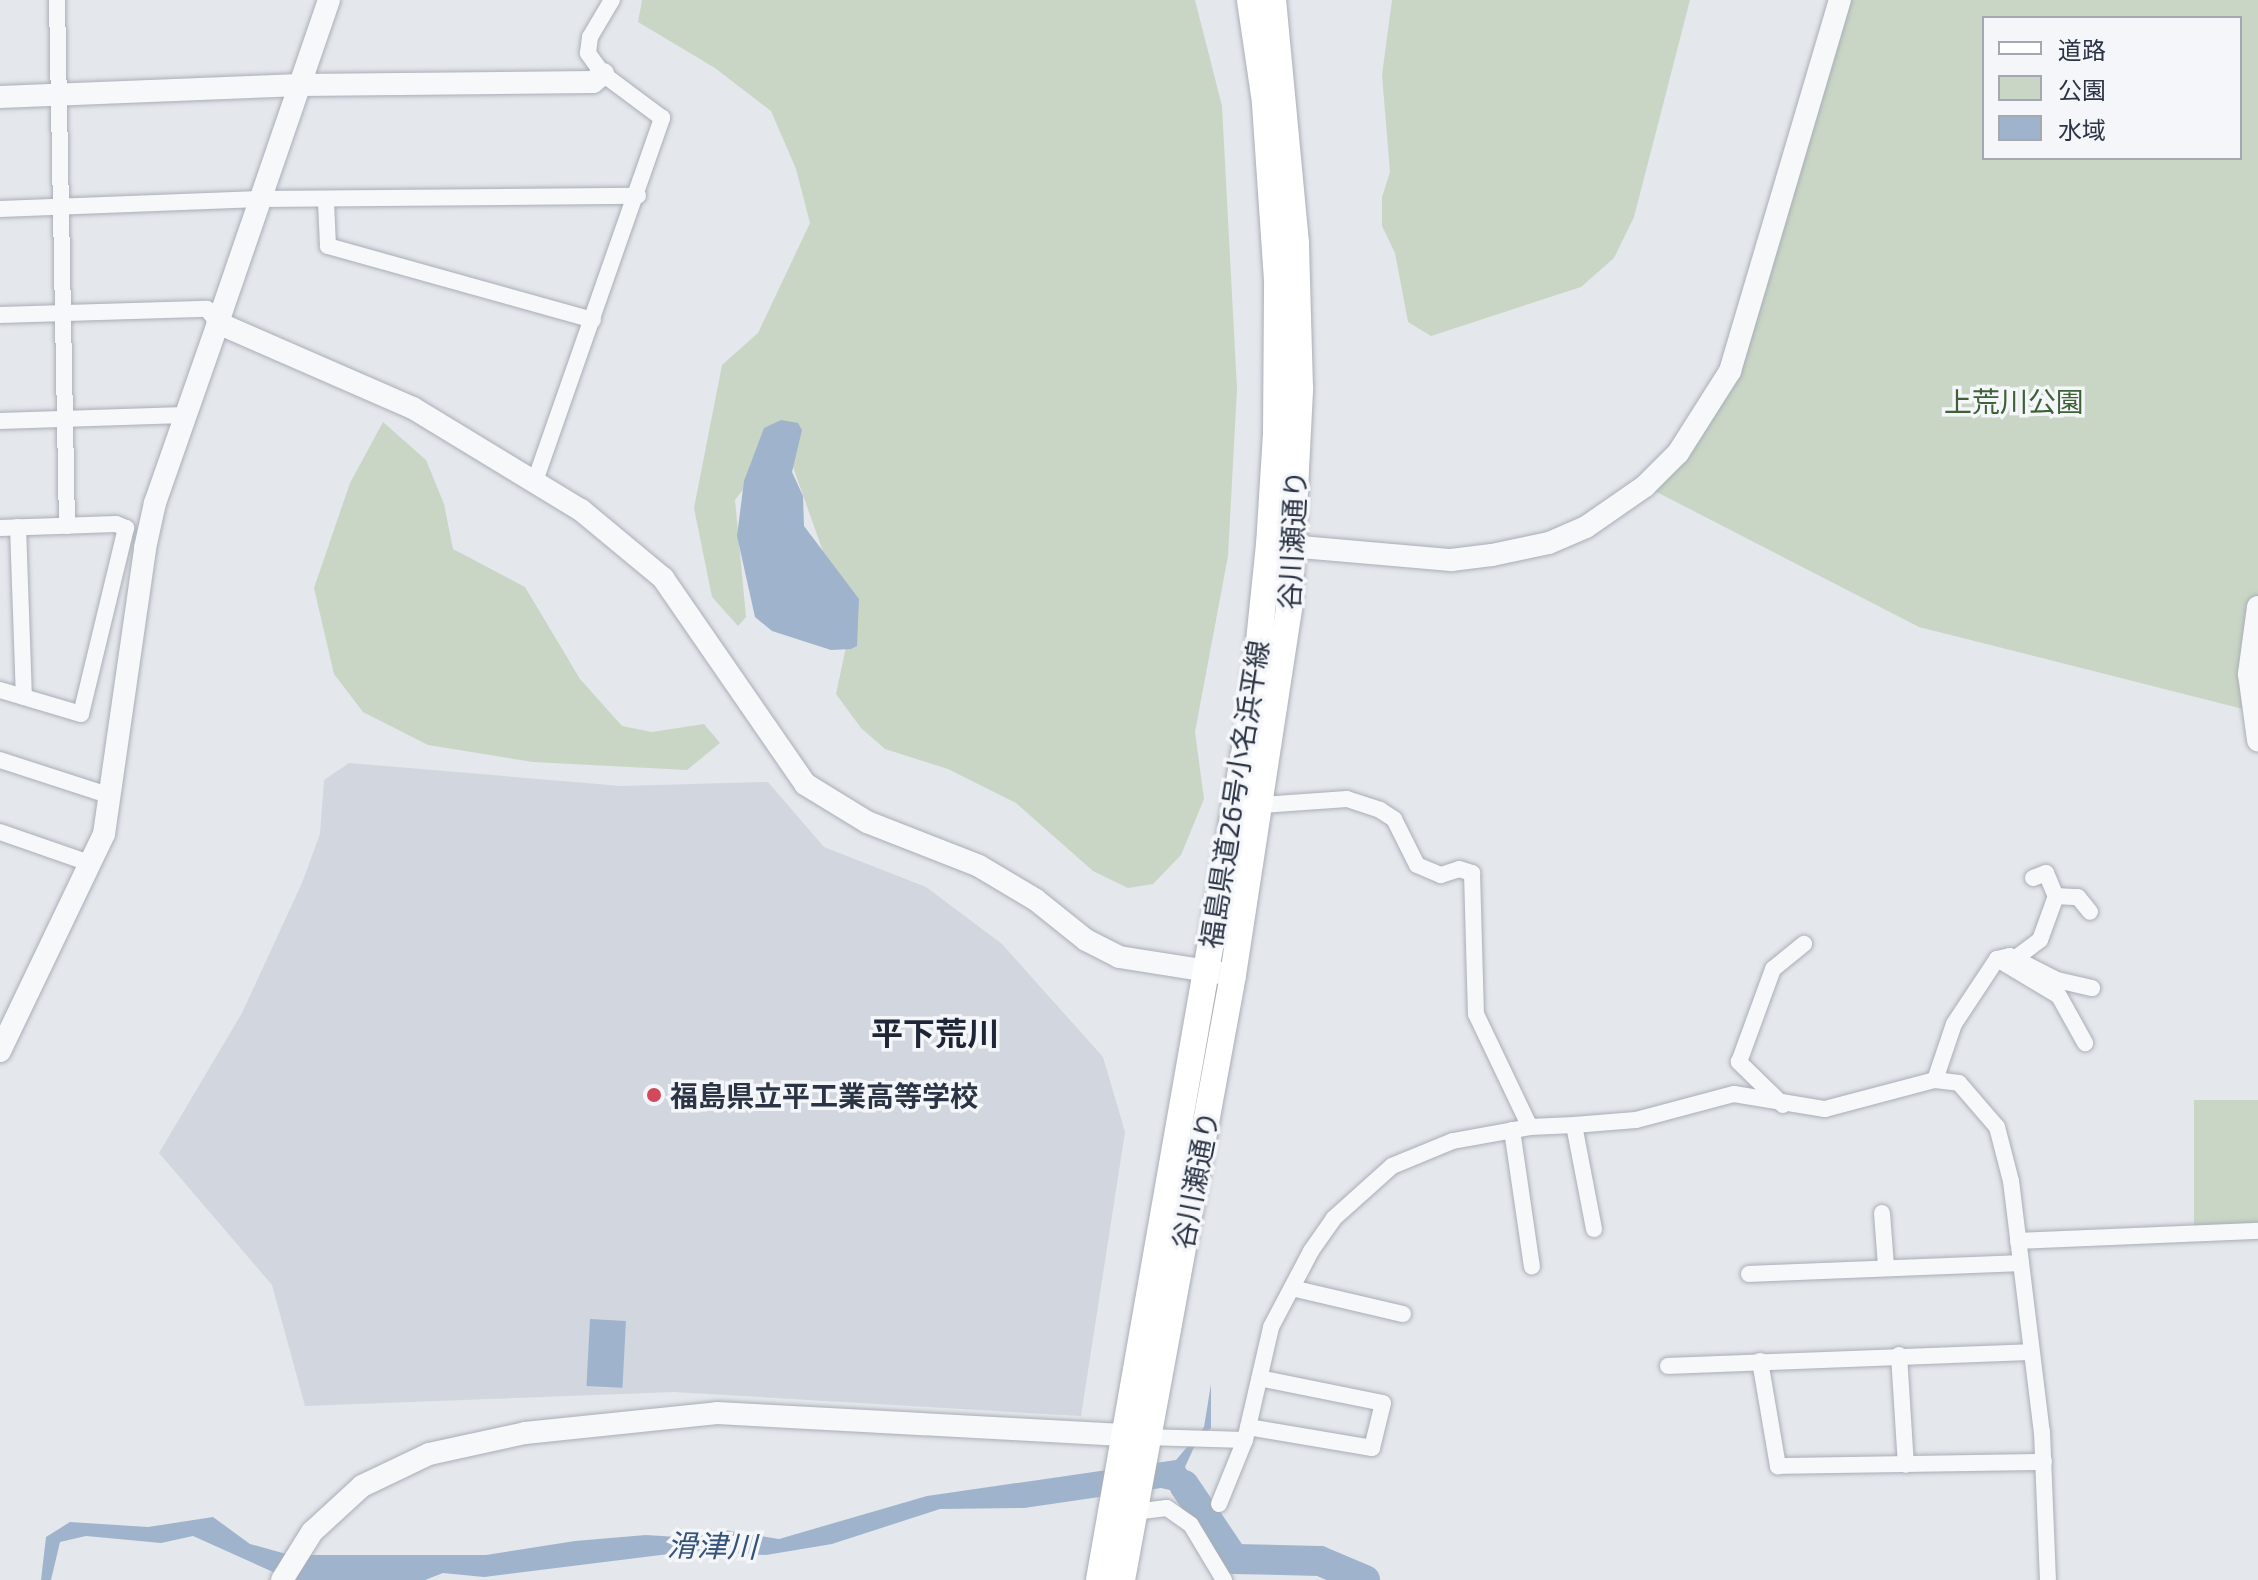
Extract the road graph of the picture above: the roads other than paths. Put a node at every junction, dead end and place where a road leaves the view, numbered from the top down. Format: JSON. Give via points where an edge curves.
{"nodes":[{"id":1,"x":57,"y":0,"type":"edge"},
{"id":2,"x":329,"y":0,"type":"edge"},
{"id":3,"x":612,"y":0,"type":"edge"},
{"id":4,"x":1250,"y":0,"type":"edge"},
{"id":5,"x":1273,"y":0,"type":"edge"},
{"id":6,"x":1840,"y":0,"type":"edge"},
{"id":7,"x":603,"y":74,"type":"junction"},
{"id":8,"x":300,"y":85,"type":"junction"},
{"id":9,"x":59,"y":96,"type":"junction"},
{"id":10,"x":0,"y":97,"type":"edge"},
{"id":11,"x":638,"y":196,"type":"junction"},
{"id":12,"x":260,"y":199,"type":"junction"},
{"id":13,"x":326,"y":202,"type":"junction"},
{"id":14,"x":0,"y":209,"type":"edge"},
{"id":15,"x":61,"y":209,"type":"junction"},
{"id":16,"x":63,"y":313,"type":"junction"},
{"id":17,"x":0,"y":315,"type":"edge"},
{"id":18,"x":593,"y":320,"type":"junction"},
{"id":19,"x":218,"y":323,"type":"junction"},
{"id":20,"x":184,"y":415,"type":"junction"},
{"id":21,"x":65,"y":420,"type":"junction"},
{"id":22,"x":0,"y":421,"type":"edge"},
{"id":23,"x":535,"y":481,"type":"junction"},
{"id":24,"x":67,"y":526,"type":"junction"},
{"id":25,"x":18,"y":527,"type":"junction"},
{"id":26,"x":0,"y":528,"type":"edge"},
{"id":27,"x":1281,"y":546,"type":"junction"},
{"id":28,"x":2258,"y":607,"type":"edge"},
{"id":29,"x":0,"y":690,"type":"edge"},
{"id":30,"x":24,"y":697,"type":"junction"},
{"id":31,"x":2258,"y":740,"type":"edge"},
{"id":32,"x":0,"y":760,"type":"edge"},
{"id":33,"x":111,"y":796,"type":"junction"},
{"id":34,"x":1262,"y":805,"type":"junction"},
{"id":35,"x":0,"y":832,"type":"edge"},
{"id":36,"x":92,"y":864,"type":"junction"},
{"id":37,"x":2033,"y":878,"type":"dead end"},
{"id":38,"x":2056,"y":896,"type":"junction"},
{"id":39,"x":2090,"y":912,"type":"dead end"},
{"id":40,"x":1804,"y":944,"type":"dead end"},
{"id":41,"x":2016,"y":958,"type":"junction"},
{"id":42,"x":1997,"y":959,"type":"junction"},
{"id":43,"x":1205,"y":971,"type":"junction"},
{"id":44,"x":1233,"y":975,"type":"junction"},
{"id":45,"x":2092,"y":988,"type":"dead end"},
{"id":46,"x":2085,"y":1043,"type":"dead end"},
{"id":47,"x":0,"y":1051,"type":"edge"},
{"id":48,"x":1935,"y":1080,"type":"junction"},
{"id":49,"x":1784,"y":1106,"type":"junction"},
{"id":50,"x":1574,"y":1125,"type":"junction"},
{"id":51,"x":1530,"y":1127,"type":"junction"},
{"id":52,"x":1512,"y":1130,"type":"junction"},
{"id":53,"x":1882,"y":1213,"type":"dead end"},
{"id":54,"x":1594,"y":1229,"type":"dead end"},
{"id":55,"x":2258,"y":1231,"type":"edge"},
{"id":56,"x":2018,"y":1241,"type":"junction"},
{"id":57,"x":2021,"y":1263,"type":"junction"},
{"id":58,"x":1886,"y":1266,"type":"junction"},
{"id":59,"x":1532,"y":1267,"type":"dead end"},
{"id":60,"x":1749,"y":1274,"type":"dead end"},
{"id":61,"x":1292,"y":1288,"type":"junction"},
{"id":62,"x":1403,"y":1314,"type":"dead end"},
{"id":63,"x":2028,"y":1352,"type":"junction"},
{"id":64,"x":1899,"y":1355,"type":"junction"},
{"id":65,"x":1760,"y":1361,"type":"junction"},
{"id":66,"x":1668,"y":1366,"type":"dead end"},
{"id":67,"x":1259,"y":1378,"type":"junction"},
{"id":68,"x":1246,"y":1433,"type":"junction"},
{"id":69,"x":1136,"y":1444,"type":"junction"},
{"id":70,"x":2044,"y":1462,"type":"junction"},
{"id":71,"x":1906,"y":1465,"type":"junction"},
{"id":72,"x":1129,"y":1503,"type":"junction"},
{"id":73,"x":1219,"y":1504,"type":"dead end"},
{"id":74,"x":282,"y":1580,"type":"edge"},
{"id":75,"x":1099,"y":1580,"type":"edge"},
{"id":76,"x":1122,"y":1580,"type":"edge"},
{"id":77,"x":1224,"y":1580,"type":"edge"},
{"id":78,"x":2048,"y":1580,"type":"edge"}],
"edges":[{"from":1,"to":9,"type":"street"},
{"from":2,"to":8,"type":"street"},
{"from":3,"to":7,"type":"street","via":[[590,37],[588,53]]},
{"from":4,"to":27,"type":"main road","name":"福島県道26号小名浜平線","via":[[1265,102],[1277,280]]},
{"from":5,"to":27,"type":"main road","name":"谷川瀬通り","via":[[1296,243],[1300,388]]},
{"from":6,"to":27,"type":"street","via":[[1730,371],[1678,453],[1645,486],[1586,527],[1549,543],[1492,555],[1451,560]]},
{"from":7,"to":8,"type":"street","via":[[593,82]]},
{"from":7,"to":11,"type":"street","via":[[662,118]]},
{"from":8,"to":9,"type":"street"},
{"from":8,"to":12,"type":"street"},
{"from":9,"to":10,"type":"street"},
{"from":9,"to":15,"type":"street"},
{"from":11,"to":13,"type":"street"},
{"from":11,"to":18,"type":"street"},
{"from":12,"to":13,"type":"street"},
{"from":12,"to":15,"type":"street"},
{"from":12,"to":19,"type":"street"},
{"from":13,"to":18,"type":"street","via":[[328,246]]},
{"from":14,"to":15,"type":"street"},
{"from":15,"to":16,"type":"street"},
{"from":16,"to":17,"type":"street"},
{"from":16,"to":19,"type":"street","via":[[207,309]]},
{"from":16,"to":21,"type":"street"},
{"from":18,"to":23,"type":"street"},
{"from":19,"to":20,"type":"street"},
{"from":19,"to":23,"type":"street","via":[[413,408]]},
{"from":20,"to":21,"type":"street"},
{"from":20,"to":33,"type":"street","via":[[145,548]]},
{"from":21,"to":22,"type":"street"},
{"from":21,"to":24,"type":"street"},
{"from":23,"to":43,"type":"street","via":[[663,578],[805,784],[867,822],[979,866],[1119,957]]},
{"from":24,"to":25,"type":"street"},
{"from":24,"to":30,"type":"street","via":[[126,528],[81,714]]},
{"from":25,"to":26,"type":"street"},
{"from":25,"to":30,"type":"street"},
{"from":27,"to":34,"type":"main road","name":"谷川瀬通り"},
{"from":27,"to":43,"type":"main road","name":"福島県道26号小名浜平線"},
{"from":28,"to":31,"type":"street","via":[[2249,674]]},
{"from":29,"to":30,"type":"street"},
{"from":32,"to":33,"type":"street"},
{"from":33,"to":36,"type":"street"},
{"from":34,"to":44,"type":"main road","name":"谷川瀬通り"},
{"from":34,"to":51,"type":"street","via":[[1347,799],[1394,819],[1417,865],[1441,875],[1459,869],[1472,873],[1476,1014]]},
{"from":35,"to":36,"type":"street"},
{"from":36,"to":47,"type":"street"},
{"from":37,"to":38,"type":"street","via":[[2046,873]]},
{"from":38,"to":39,"type":"street","via":[[2078,897]]},
{"from":38,"to":41,"type":"street","via":[[2040,940]]},
{"from":40,"to":49,"type":"street","via":[[1773,969],[1739,1062]]},
{"from":41,"to":42,"type":"street"},
{"from":41,"to":45,"type":"street","via":[[2057,980]]},
{"from":42,"to":46,"type":"street","via":[[2059,996]]},
{"from":42,"to":48,"type":"street","via":[[1954,1024]]},
{"from":43,"to":44,"type":"street"},
{"from":43,"to":69,"type":"main road","name":"福島県道26号小名浜平線"},
{"from":44,"to":69,"type":"main road","name":"谷川瀬通り"},
{"from":48,"to":49,"type":"street","via":[[1825,1109]]},
{"from":48,"to":56,"type":"street","via":[[1959,1083],[1997,1127]]},
{"from":49,"to":50,"type":"street","via":[[1734,1094],[1636,1120]]},
{"from":50,"to":51,"type":"street"},
{"from":50,"to":54,"type":"street"},
{"from":51,"to":52,"type":"street"},
{"from":52,"to":59,"type":"street"},
{"from":52,"to":61,"type":"street","via":[[1453,1141],[1392,1166],[1333,1219]]},
{"from":53,"to":58,"type":"street"},
{"from":55,"to":56,"type":"street"},
{"from":56,"to":57,"type":"street"},
{"from":57,"to":58,"type":"street"},
{"from":57,"to":63,"type":"street"},
{"from":58,"to":60,"type":"street"},
{"from":61,"to":62,"type":"street"},
{"from":61,"to":67,"type":"street","via":[[1271,1327]]},
{"from":63,"to":64,"type":"street"},
{"from":63,"to":70,"type":"street"},
{"from":64,"to":65,"type":"street"},
{"from":64,"to":71,"type":"street"},
{"from":65,"to":66,"type":"street"},
{"from":65,"to":71,"type":"street","via":[[1778,1466]]},
{"from":67,"to":68,"type":"street"},
{"from":67,"to":68,"type":"street","via":[[1383,1403],[1372,1448]]},
{"from":68,"to":69,"type":"street"},
{"from":68,"to":73,"type":"street"},
{"from":69,"to":72,"type":"main road","name":"福島県道26号小名浜平線"},
{"from":69,"to":74,"type":"street","via":[[717,1413],[525,1433],[429,1454],[362,1486],[312,1532]]},
{"from":70,"to":71,"type":"street"},
{"from":70,"to":78,"type":"street","via":[[2041,1511]]},
{"from":72,"to":75,"type":"main road","name":"福島県道26号小名浜平線"},
{"from":72,"to":76,"type":"main road"},
{"from":72,"to":77,"type":"street","via":[[1167,1508],[1191,1525]]}]}
